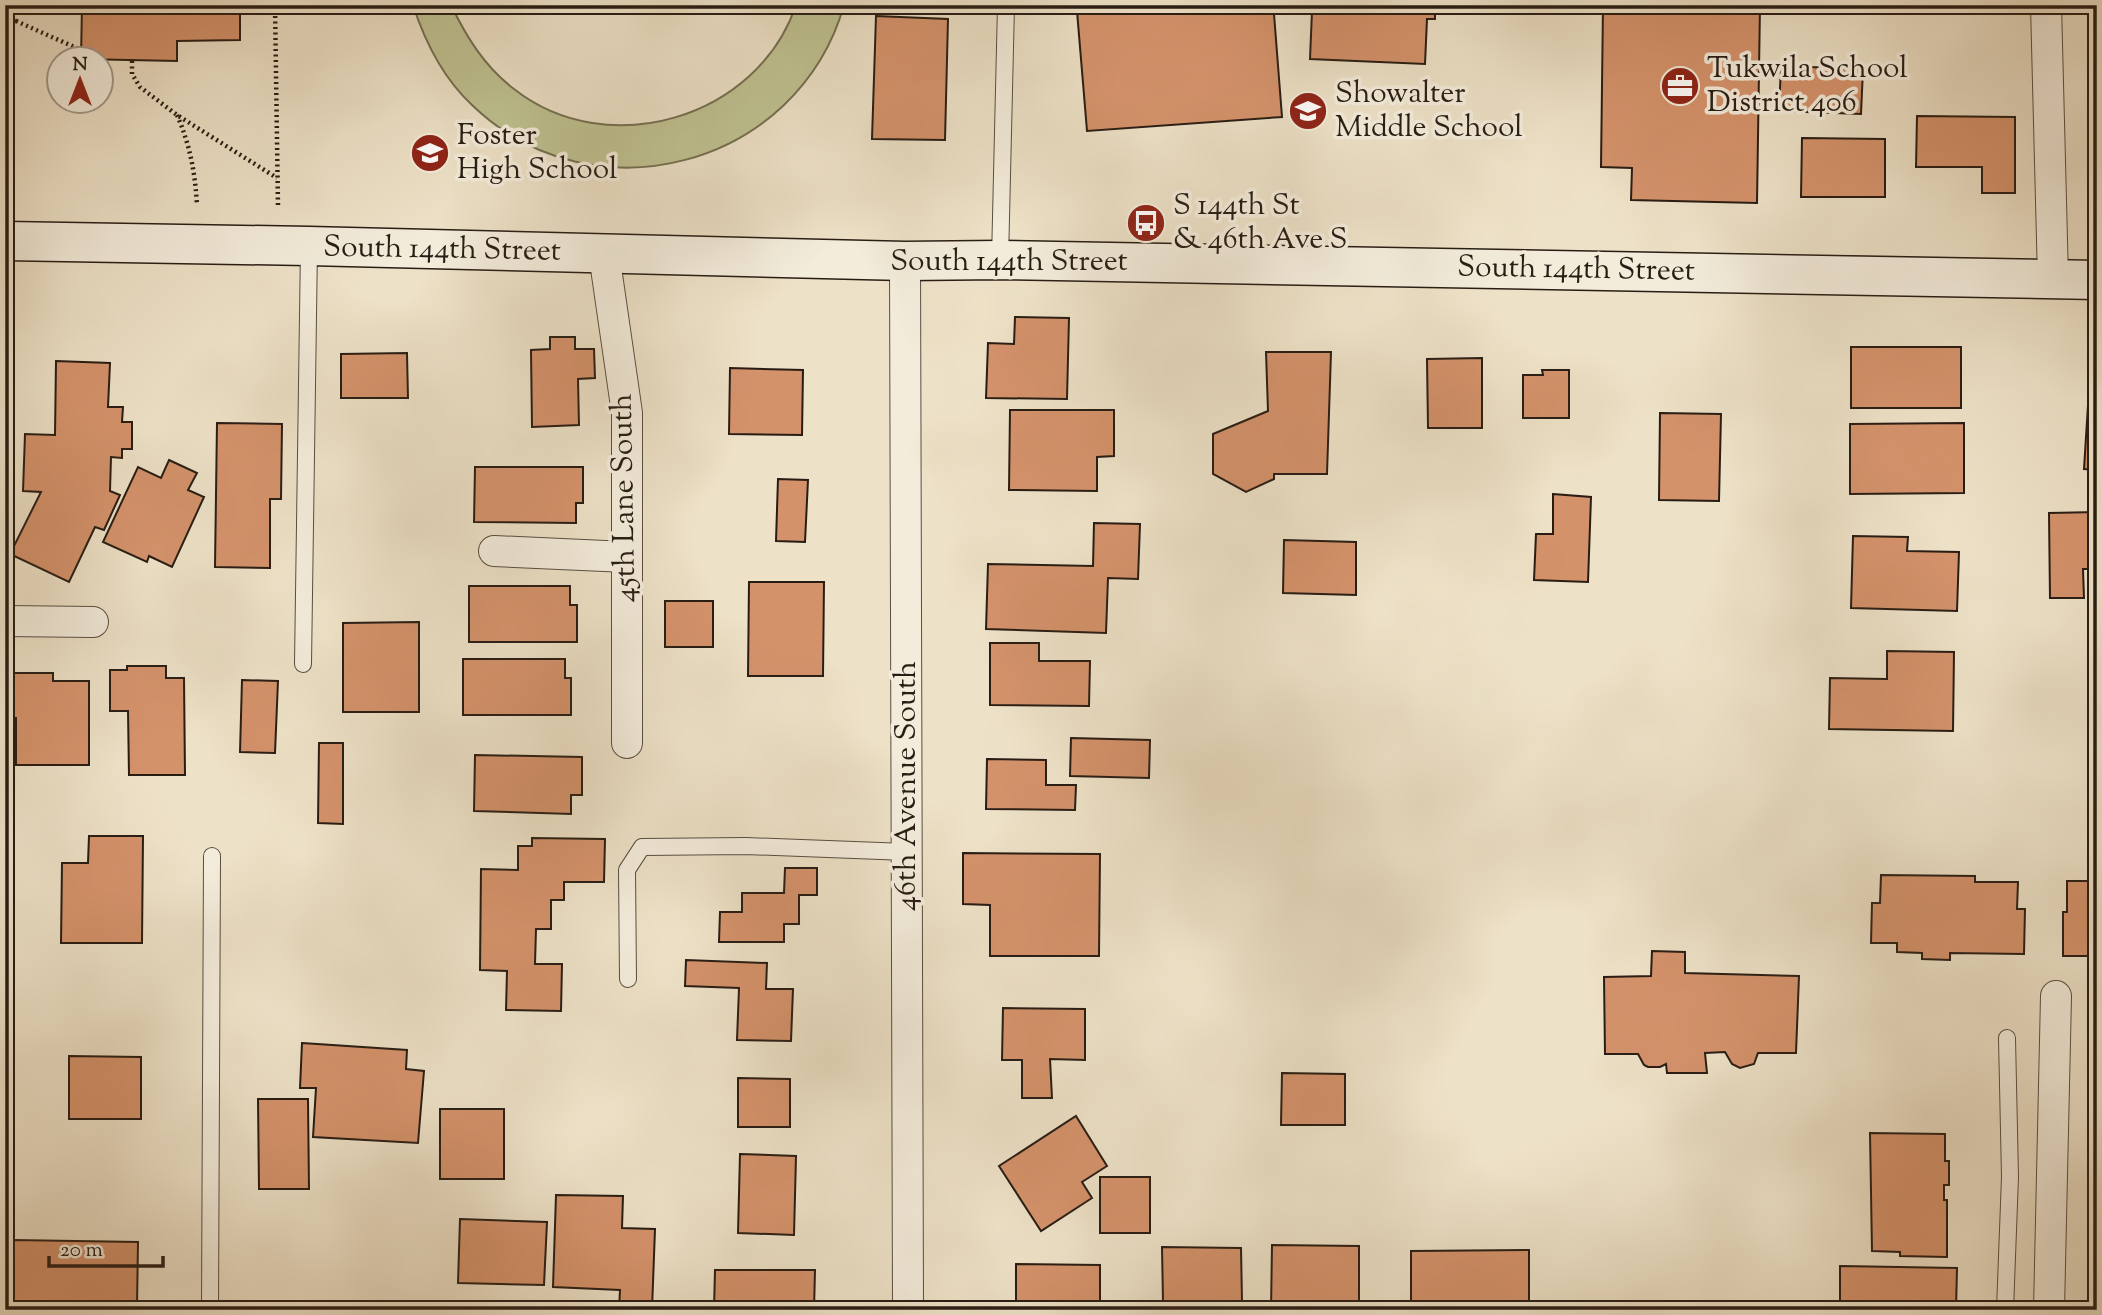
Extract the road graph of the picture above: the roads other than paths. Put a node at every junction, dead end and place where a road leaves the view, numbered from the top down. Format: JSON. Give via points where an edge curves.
{"nodes":[{"id":1,"x":1006,"y":5,"type":"edge"},
{"id":2,"x":2046,"y":5,"type":"edge"},
{"id":3,"x":5,"y":241,"type":"edge"},
{"id":4,"x":310,"y":246,"type":"junction"},
{"id":5,"x":604,"y":254,"type":"junction"},
{"id":6,"x":1000,"y":260,"type":"junction"},
{"id":7,"x":905,"y":261,"type":"junction"},
{"id":8,"x":2053,"y":279,"type":"junction"},
{"id":9,"x":2097,"y":279,"type":"edge"},
{"id":10,"x":494,"y":551,"type":"dead end"},
{"id":11,"x":627,"y":557,"type":"junction"},
{"id":12,"x":5,"y":621,"type":"edge"},
{"id":13,"x":93,"y":622,"type":"dead end"},
{"id":14,"x":303,"y":664,"type":"dead end"},
{"id":15,"x":627,"y":743,"type":"dead end"},
{"id":16,"x":907,"y":852,"type":"junction"},
{"id":17,"x":212,"y":856,"type":"dead end"},
{"id":18,"x":628,"y":979,"type":"dead end"},
{"id":19,"x":2056,"y":996,"type":"dead end"},
{"id":20,"x":2007,"y":1038,"type":"dead end"},
{"id":21,"x":210,"y":1310,"type":"edge"},
{"id":22,"x":908,"y":1310,"type":"edge"},
{"id":23,"x":2005,"y":1310,"type":"edge"},
{"id":24,"x":2049,"y":1310,"type":"edge"}],
"edges":[{"from":1,"to":6,"type":"lane"},
{"from":2,"to":8,"type":"street"},
{"from":3,"to":4,"type":"street","name":"South 144th Street"},
{"from":4,"to":5,"type":"street","name":"South 144th Street"},
{"from":4,"to":14,"type":"lane"},
{"from":5,"to":7,"type":"street","name":"South 144th Street"},
{"from":5,"to":11,"type":"street","name":"45th Lane South","via":[[627,413]]},
{"from":6,"to":7,"type":"street","name":"South 144th Street"},
{"from":6,"to":8,"type":"street","name":"South 144th Street"},
{"from":7,"to":16,"type":"street","name":"46th Avenue South"},
{"from":8,"to":9,"type":"street","name":"South 144th Street"},
{"from":10,"to":11,"type":"street"},
{"from":11,"to":15,"type":"street","name":"45th Lane South"},
{"from":12,"to":13,"type":"street"},
{"from":16,"to":18,"type":"lane","via":[[642,847],[627,870]]},
{"from":16,"to":22,"type":"street","name":"46th Avenue South"},
{"from":17,"to":21,"type":"lane"},
{"from":19,"to":24,"type":"street"},
{"from":20,"to":23,"type":"lane","via":[[2010,1177]]}]}
